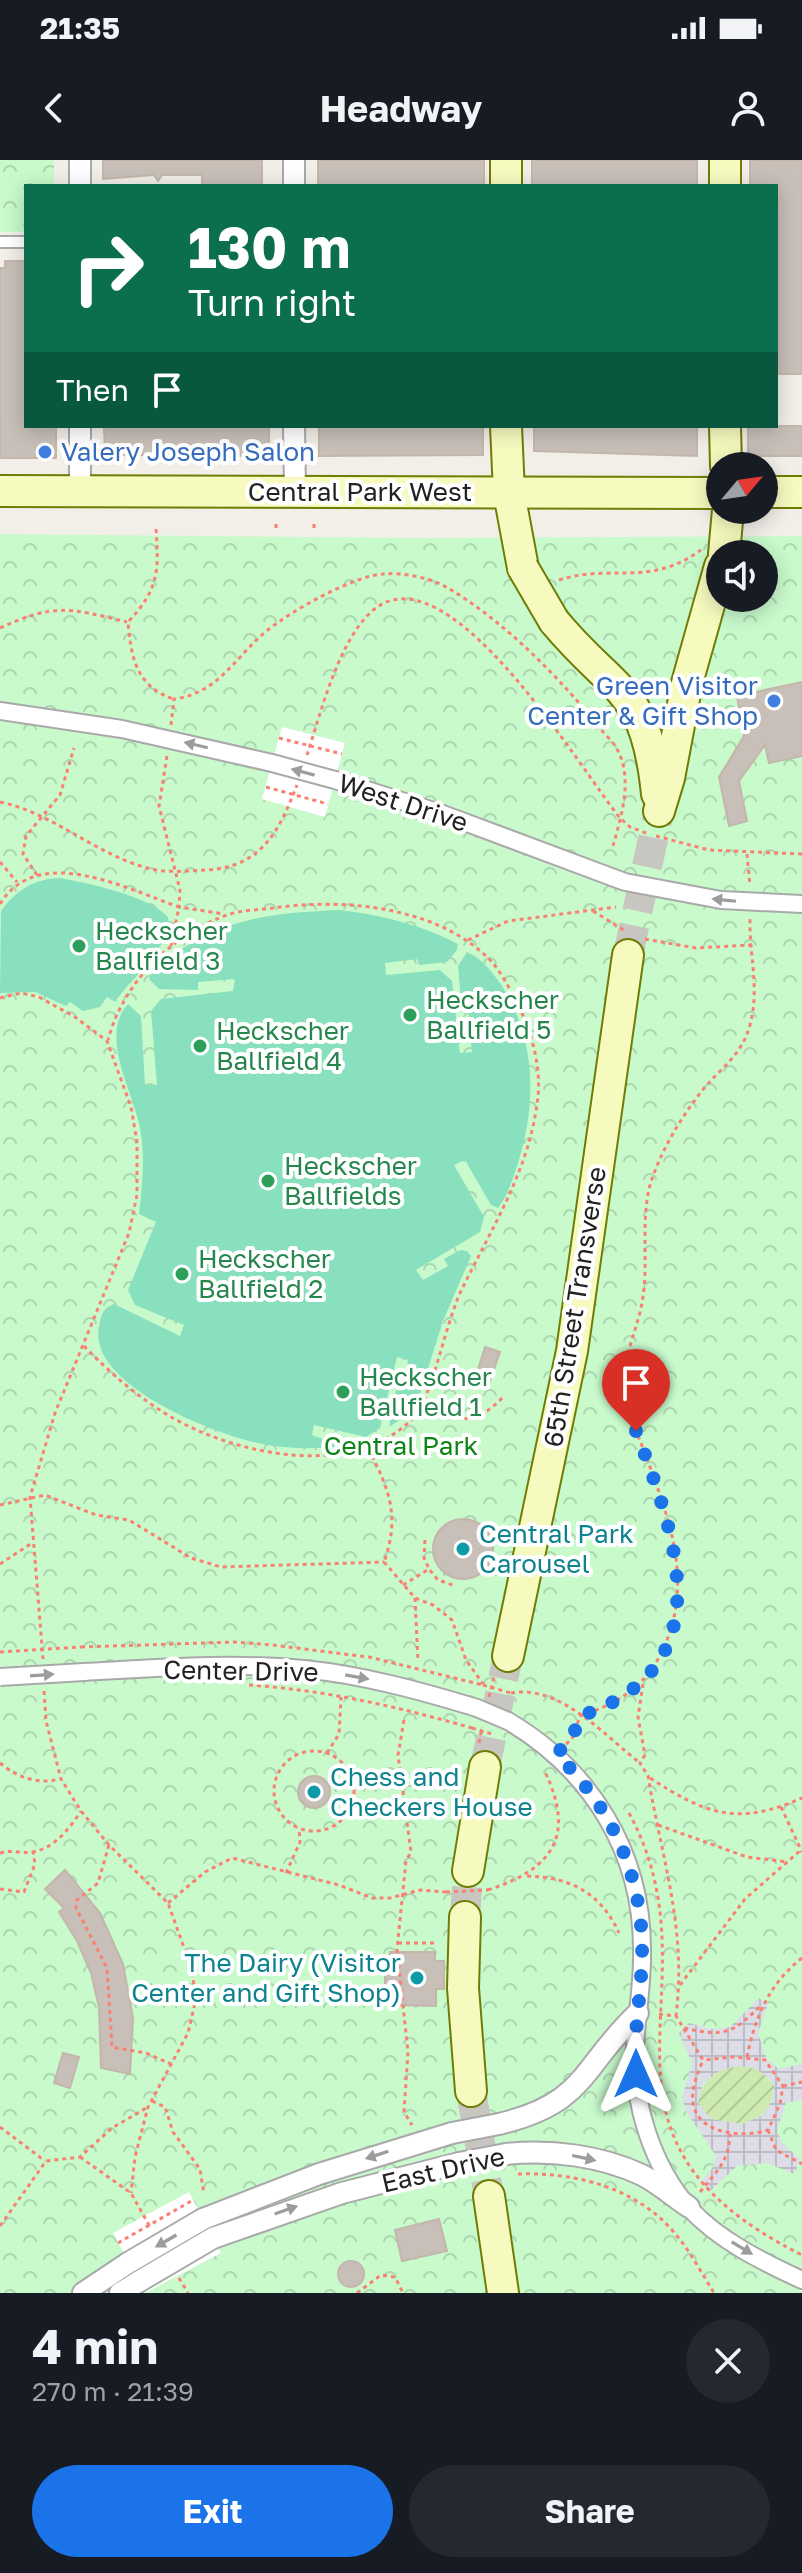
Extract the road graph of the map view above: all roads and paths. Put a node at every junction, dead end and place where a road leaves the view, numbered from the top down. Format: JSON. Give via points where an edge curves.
{"nodes":[{"id":1,"x":80,"y":160,"type":"edge"},
{"id":2,"x":294,"y":160,"type":"edge"},
{"id":3,"x":506,"y":160,"type":"edge"},
{"id":4,"x":725,"y":160,"type":"edge"},
{"id":5,"x":80,"y":184,"type":"edge"},
{"id":6,"x":294,"y":184,"type":"edge"},
{"id":7,"x":506,"y":184,"type":"edge"},
{"id":8,"x":725,"y":184,"type":"edge"},
{"id":9,"x":0,"y":242,"type":"edge"},
{"id":10,"x":24,"y":242,"type":"edge"},
{"id":11,"x":80,"y":428,"type":"edge"},
{"id":12,"x":294,"y":428,"type":"edge"},
{"id":13,"x":506,"y":428,"type":"edge"},
{"id":14,"x":725,"y":428,"type":"edge"},
{"id":15,"x":726,"y":452,"type":"edge"},
{"id":16,"x":0,"y":491,"type":"edge"},
{"id":17,"x":80,"y":492,"type":"junction"},
{"id":18,"x":295,"y":492,"type":"junction"},
{"id":19,"x":778,"y":492,"type":"edge"},
{"id":20,"x":802,"y":492,"type":"edge"},
{"id":21,"x":509,"y":493,"type":"junction"},
{"id":22,"x":706,"y":493,"type":"edge"},
{"id":23,"x":276,"y":520,"type":"dead end"},
{"id":24,"x":314,"y":522,"type":"dead end"},
{"id":25,"x":276,"y":528,"type":"dead end"},
{"id":26,"x":314,"y":528,"type":"dead end"},
{"id":27,"x":156,"y":529,"type":"dead end"},
{"id":28,"x":706,"y":548,"type":"edge"},
{"id":29,"x":536,"y":576,"type":"junction"},
{"id":30,"x":707,"y":612,"type":"edge"},
{"id":31,"x":128,"y":622,"type":"junction"},
{"id":32,"x":0,"y":628,"type":"edge"},
{"id":33,"x":174,"y":699,"type":"junction"},
{"id":34,"x":0,"y":711,"type":"edge"},
{"id":35,"x":169,"y":738,"type":"junction"},
{"id":36,"x":279,"y":738,"type":"dead end"},
{"id":37,"x":74,"y":748,"type":"dead end"},
{"id":38,"x":342,"y":754,"type":"dead end"},
{"id":39,"x":303,"y":767,"type":"dead end"},
{"id":40,"x":299,"y":779,"type":"dead end"},
{"id":41,"x":266,"y":787,"type":"dead end"},
{"id":42,"x":0,"y":802,"type":"edge"},
{"id":43,"x":328,"y":804,"type":"dead end"},
{"id":44,"x":41,"y":816,"type":"junction"},
{"id":45,"x":620,"y":818,"type":"junction"},
{"id":46,"x":634,"y":829,"type":"dead end"},
{"id":47,"x":675,"y":842,"type":"dead end"},
{"id":48,"x":613,"y":846,"type":"dead end"},
{"id":49,"x":747,"y":854,"type":"junction"},
{"id":50,"x":802,"y":854,"type":"edge"},
{"id":51,"x":0,"y":862,"type":"edge"},
{"id":52,"x":174,"y":872,"type":"junction"},
{"id":53,"x":37,"y":875,"type":"junction"},
{"id":54,"x":17,"y":882,"type":"junction"},
{"id":55,"x":750,"y":903,"type":"junction"},
{"id":56,"x":0,"y":904,"type":"edge"},
{"id":57,"x":802,"y":904,"type":"edge"},
{"id":58,"x":179,"y":907,"type":"junction"},
{"id":59,"x":616,"y":907,"type":"dead end"},
{"id":60,"x":593,"y":911,"type":"junction"},
{"id":61,"x":228,"y":915,"type":"junction"},
{"id":62,"x":468,"y":940,"type":"junction"},
{"id":63,"x":633,"y":942,"type":"junction"},
{"id":64,"x":751,"y":945,"type":"junction"},
{"id":65,"x":171,"y":946,"type":"junction"},
{"id":66,"x":0,"y":998,"type":"edge"},
{"id":67,"x":107,"y":1041,"type":"junction"},
{"id":68,"x":84,"y":1346,"type":"junction"},
{"id":69,"x":504,"y":1396,"type":"dead end"},
{"id":70,"x":417,"y":1412,"type":"junction"},
{"id":71,"x":368,"y":1449,"type":"junction"},
{"id":72,"x":30,"y":1497,"type":"junction"},
{"id":73,"x":0,"y":1505,"type":"edge"},
{"id":74,"x":425,"y":1540,"type":"dead end"},
{"id":75,"x":32,"y":1543,"type":"junction"},
{"id":76,"x":384,"y":1562,"type":"junction"},
{"id":77,"x":0,"y":1564,"type":"edge"},
{"id":78,"x":429,"y":1569,"type":"junction"},
{"id":79,"x":403,"y":1585,"type":"junction"},
{"id":80,"x":456,"y":1586,"type":"dead end"},
{"id":81,"x":415,"y":1598,"type":"junction"},
{"id":82,"x":43,"y":1644,"type":"dead end"},
{"id":83,"x":81,"y":1647,"type":"dead end"},
{"id":84,"x":0,"y":1652,"type":"edge"},
{"id":85,"x":508,"y":1656,"type":"tunnel mouth"},
{"id":86,"x":418,"y":1662,"type":"dead end"},
{"id":87,"x":0,"y":1677,"type":"edge"},
{"id":88,"x":643,"y":1682,"type":"junction"},
{"id":89,"x":243,"y":1684,"type":"dead end"},
{"id":90,"x":341,"y":1697,"type":"junction"},
{"id":91,"x":45,"y":1698,"type":"dead end"},
{"id":92,"x":580,"y":1716,"type":"junction"},
{"id":93,"x":404,"y":1720,"type":"dead end"},
{"id":94,"x":503,"y":1738,"type":"dead end"},
{"id":95,"x":327,"y":1753,"type":"junction"},
{"id":96,"x":556,"y":1754,"type":"junction"},
{"id":97,"x":0,"y":1763,"type":"edge"},
{"id":98,"x":640,"y":1763,"type":"junction"},
{"id":99,"x":485,"y":1767,"type":"tunnel mouth"},
{"id":100,"x":648,"y":1776,"type":"junction"},
{"id":101,"x":61,"y":1779,"type":"junction"},
{"id":102,"x":802,"y":1798,"type":"edge"},
{"id":103,"x":781,"y":1807,"type":"junction"},
{"id":104,"x":81,"y":1811,"type":"junction"},
{"id":105,"x":658,"y":1825,"type":"junction"},
{"id":106,"x":299,"y":1828,"type":"junction"},
{"id":107,"x":109,"y":1845,"type":"junction"},
{"id":108,"x":801,"y":1850,"type":"edge"},
{"id":109,"x":33,"y":1852,"type":"junction"},
{"id":110,"x":0,"y":1853,"type":"edge"},
{"id":111,"x":788,"y":1862,"type":"junction"},
{"id":112,"x":286,"y":1873,"type":"junction"},
{"id":113,"x":523,"y":1876,"type":"junction"},
{"id":114,"x":478,"y":1881,"type":"junction"},
{"id":115,"x":0,"y":1889,"type":"edge"},
{"id":116,"x":402,"y":1896,"type":"junction"},
{"id":117,"x":168,"y":1903,"type":"junction"},
{"id":118,"x":465,"y":1917,"type":"tunnel mouth"},
{"id":119,"x":619,"y":1933,"type":"dead end"},
{"id":120,"x":398,"y":1943,"type":"junction"},
{"id":121,"x":436,"y":1943,"type":"dead end"},
{"id":122,"x":802,"y":1958,"type":"edge"},
{"id":123,"x":679,"y":1986,"type":"junction"},
{"id":124,"x":764,"y":2002,"type":"junction"},
{"id":125,"x":644,"y":2014,"type":"junction"},
{"id":126,"x":659,"y":2014,"type":"junction"},
{"id":127,"x":676,"y":2016,"type":"junction"},
{"id":128,"x":684,"y":2028,"type":"junction"},
{"id":129,"x":747,"y":2057,"type":"junction"},
{"id":130,"x":703,"y":2060,"type":"junction"},
{"id":131,"x":172,"y":2064,"type":"junction"},
{"id":132,"x":802,"y":2082,"type":"edge"},
{"id":133,"x":783,"y":2086,"type":"junction"},
{"id":134,"x":471,"y":2091,"type":"tunnel mouth"},
{"id":135,"x":151,"y":2101,"type":"junction"},
{"id":136,"x":148,"y":2107,"type":"junction"},
{"id":137,"x":0,"y":2127,"type":"edge"},
{"id":138,"x":768,"y":2130,"type":"junction"},
{"id":139,"x":730,"y":2133,"type":"junction"},
{"id":140,"x":421,"y":2141,"type":"junction"},
{"id":141,"x":80,"y":2157,"type":"junction"},
{"id":142,"x":46,"y":2161,"type":"junction"},
{"id":143,"x":508,"y":2164,"type":"junction"},
{"id":144,"x":802,"y":2164,"type":"edge"},
{"id":145,"x":704,"y":2187,"type":"junction"},
{"id":146,"x":131,"y":2193,"type":"junction"},
{"id":147,"x":204,"y":2194,"type":"dead end"},
{"id":148,"x":489,"y":2196,"type":"tunnel mouth"},
{"id":149,"x":193,"y":2200,"type":"dead end"},
{"id":150,"x":689,"y":2207,"type":"junction"},
{"id":151,"x":140,"y":2210,"type":"dead end"},
{"id":152,"x":0,"y":2226,"type":"edge"},
{"id":153,"x":672,"y":2230,"type":"junction"},
{"id":154,"x":118,"y":2243,"type":"dead end"},
{"id":155,"x":802,"y":2255,"type":"edge"},
{"id":156,"x":802,"y":2280,"type":"edge"},
{"id":157,"x":504,"y":2289,"type":"edge"},
{"id":158,"x":83,"y":2293,"type":"edge"},
{"id":159,"x":120,"y":2293,"type":"edge"},
{"id":160,"x":357,"y":2293,"type":"edge"},
{"id":161,"x":403,"y":2293,"type":"edge"},
{"id":162,"x":714,"y":2293,"type":"edge"}],
"edges":[{"from":1,"to":5,"type":"street"},
{"from":2,"to":6,"type":"street"},
{"from":3,"to":7,"type":"main road"},
{"from":4,"to":8,"type":"main road"},
{"from":9,"to":10,"type":"lane"},
{"from":11,"to":17,"type":"street"},
{"from":12,"to":18,"type":"street"},
{"from":13,"to":21,"type":"main road"},
{"from":14,"to":15,"type":"main road"},
{"from":16,"to":17,"type":"main road","name":"Central Park West"},
{"from":17,"to":18,"type":"main road","name":"Central Park West"},
{"from":18,"to":21,"type":"main road","name":"Central Park West"},
{"from":19,"to":20,"type":"main road"},
{"from":21,"to":22,"type":"main road","name":"Central Park West"},
{"from":21,"to":29,"type":"main road"},
{"from":23,"to":25,"type":"path"},
{"from":24,"to":26,"type":"path"},
{"from":27,"to":31,"type":"path","via":[[159,571],[144,606]]},
{"from":28,"to":29,"type":"path","via":[[647,574]]},
{"from":29,"to":30,"type":"main road","bridge":true,"via":[[554,621],[640,714],[659,811]]},
{"from":31,"to":32,"type":"path","via":[[61,608]]},
{"from":31,"to":33,"type":"path","via":[[136,670],[149,687]]},
{"from":33,"to":35,"type":"path"},
{"from":33,"to":45,"type":"path","via":[[207,690],[269,629],[298,610],[369,577],[406,575],[445,586],[484,614],[576,698],[618,751],[625,800]]},
{"from":34,"to":35,"type":"street","name":"West Drive"},
{"from":35,"to":52,"type":"path","via":[[159,806]]},
{"from":55,"to":35,"type":"street","name":"West Drive","one_way":true,"bridge":true,"via":[[612,878],[443,814]]},
{"from":36,"to":38,"type":"path","bridge":true},
{"from":37,"to":44,"type":"path","via":[[60,795]]},
{"from":39,"to":45,"type":"path","via":[[336,671],[365,618],[385,602],[412,598],[461,625],[497,658]]},
{"from":40,"to":52,"type":"path","via":[[280,829],[266,846],[222,869]]},
{"from":41,"to":43,"type":"path","bridge":true},
{"from":42,"to":44,"type":"path"},
{"from":44,"to":52,"type":"path","via":[[149,869]]},
{"from":44,"to":53,"type":"path","via":[[26,836],[23,854]]},
{"from":45,"to":46,"type":"path"},
{"from":45,"to":48,"type":"path"},
{"from":47,"to":49,"type":"path"},
{"from":49,"to":50,"type":"path"},
{"from":49,"to":55,"type":"path"},
{"from":51,"to":54,"type":"path"},
{"from":52,"to":58,"type":"path"},
{"from":53,"to":54,"type":"path"},
{"from":53,"to":58,"type":"path","via":[[71,872]]},
{"from":54,"to":56,"type":"path"},
{"from":55,"to":57,"type":"street","name":"West Drive"},
{"from":55,"to":64,"type":"path"},
{"from":58,"to":61,"type":"path"},
{"from":58,"to":65,"type":"path"},
{"from":59,"to":60,"type":"path"},
{"from":60,"to":62,"type":"path","via":[[508,921]]},
{"from":60,"to":63,"type":"path"},
{"from":61,"to":62,"type":"path","via":[[344,904],[414,917]]},
{"from":61,"to":65,"type":"path"},
{"from":62,"to":70,"type":"path","via":[[490,959],[529,1026],[539,1095],[517,1184],[451,1312]]},
{"from":63,"to":64,"type":"path","via":[[696,948]]},
{"from":63,"to":85,"type":"main road","name":"65th Street Transverse","via":[[572,1351]]},
{"from":64,"to":88,"type":"path","via":[[755,1000],[741,1050],[675,1130],[648,1195],[644,1294],[625,1371],[626,1392],[669,1519],[679,1583],[669,1634]]},
{"from":65,"to":67,"type":"path","via":[[120,1002]]},
{"from":66,"to":67,"type":"path","via":[[21,993],[39,997]]},
{"from":67,"to":68,"type":"path","via":[[135,1124],[139,1176],[129,1233]]},
{"from":68,"to":71,"type":"path","via":[[157,1408],[219,1438],[273,1452],[318,1455]]},
{"from":68,"to":72,"type":"path","via":[[55,1413]]},
{"from":69,"to":70,"type":"path","via":[[472,1419]]},
{"from":70,"to":71,"type":"path","via":[[392,1436]]},
{"from":71,"to":76,"type":"path","via":[[393,1504],[392,1540]]},
{"from":72,"to":73,"type":"path"},
{"from":72,"to":75,"type":"path"},
{"from":72,"to":76,"type":"path","via":[[45,1495],[96,1515],[129,1520],[191,1558],[221,1567]]},
{"from":74,"to":78,"type":"path"},
{"from":75,"to":77,"type":"path"},
{"from":75,"to":82,"type":"path"},
{"from":76,"to":79,"type":"path"},
{"from":78,"to":79,"type":"path"},
{"from":78,"to":80,"type":"path","via":[[438,1580]]},
{"from":79,"to":81,"type":"path"},
{"from":81,"to":86,"type":"path"},
{"from":81,"to":92,"type":"path","bridge":true,"via":[[452,1620],[466,1660],[483,1685],[547,1697]]},
{"from":83,"to":84,"type":"path","bridge":true},
{"from":87,"to":96,"type":"street","name":"Center Drive","one_way":true,"bridge":true,"via":[[226,1665],[303,1669],[370,1679],[477,1708],[508,1721]]},
{"from":88,"to":92,"type":"path","via":[[615,1703]]},
{"from":88,"to":98,"type":"path","via":[[638,1717],[645,1755]]},
{"from":89,"to":90,"type":"path"},
{"from":90,"to":94,"type":"path","bridge":true,"via":[[395,1706]]},
{"from":90,"to":95,"type":"path","via":[[339,1734]]},
{"from":91,"to":101,"type":"path","via":[[49,1739]]},
{"from":92,"to":96,"type":"path","via":[[572,1739]]},
{"from":92,"to":98,"type":"path"},
{"from":93,"to":116,"type":"path","via":[[398,1755],[411,1852]]},
{"from":95,"to":106,"type":"path","via":[[303,1753],[283,1766],[277,1777],[280,1813]]},
{"from":95,"to":106,"type":"path","via":[[353,1780],[352,1805],[325,1830]]},
{"from":96,"to":113,"type":"path","via":[[545,1772],[559,1804],[555,1843],[546,1859]]},
{"from":96,"to":125,"type":"street","via":[[604,1812],[634,1877]]},
{"from":97,"to":101,"type":"path","via":[[34,1781]]},
{"from":98,"to":100,"type":"path"},
{"from":99,"to":114,"type":"main road"},
{"from":100,"to":103,"type":"path","via":[[723,1815]]},
{"from":100,"to":105,"type":"path"},
{"from":101,"to":104,"type":"path"},
{"from":102,"to":103,"type":"path"},
{"from":103,"to":108,"type":"path"},
{"from":104,"to":107,"type":"path"},
{"from":104,"to":109,"type":"path","via":[[63,1836]]},
{"from":105,"to":111,"type":"path","via":[[747,1857]]},
{"from":105,"to":123,"type":"path","via":[[675,1904]]},
{"from":106,"to":112,"type":"path","via":[[300,1842]]},
{"from":107,"to":117,"type":"path"},
{"from":107,"to":131,"type":"path","via":[[98,1883],[77,1900],[76,1908],[107,1968],[112,2047]]},
{"from":108,"to":111,"type":"path"},
{"from":109,"to":110,"type":"path"},
{"from":109,"to":115,"type":"path","via":[[35,1864],[24,1892]]},
{"from":111,"to":123,"type":"path","via":[[727,1920]]},
{"from":112,"to":116,"type":"path","via":[[372,1898]]},
{"from":112,"to":117,"type":"path","via":[[232,1858],[205,1872]]},
{"from":113,"to":114,"type":"path"},
{"from":113,"to":119,"type":"path","via":[[577,1885],[604,1907]]},
{"from":114,"to":116,"type":"path","bridge":true,"via":[[446,1892],[420,1890]]},
{"from":116,"to":120,"type":"path"},
{"from":117,"to":131,"type":"path","via":[[196,1990],[188,2033]]},
{"from":118,"to":134,"type":"main road","via":[[463,1988]]},
{"from":120,"to":121,"type":"path"},
{"from":120,"to":140,"type":"path","via":[[408,2052],[404,2112]]},
{"from":122,"to":124,"type":"path"},
{"from":123,"to":127,"type":"path"},
{"from":124,"to":128,"type":"path","via":[[728,2032]]},
{"from":124,"to":129,"type":"path"},
{"from":125,"to":126,"type":"path"},
{"from":125,"to":140,"type":"street","bridge":true,"via":[[615,2035],[566,2097],[539,2113]]},
{"from":125,"to":150,"type":"street","via":[[635,2061],[644,2122],[658,2157]]},
{"from":126,"to":127,"type":"path"},
{"from":126,"to":145,"type":"path","via":[[662,2101],[675,2140]]},
{"from":127,"to":128,"type":"path"},
{"from":128,"to":130,"type":"path"},
{"from":129,"to":130,"type":"path"},
{"from":129,"to":133,"type":"path","via":[[765,2060]]},
{"from":130,"to":139,"type":"path","via":[[694,2107],[713,2127]]},
{"from":131,"to":135,"type":"path"},
{"from":132,"to":133,"type":"path"},
{"from":133,"to":138,"type":"path"},
{"from":135,"to":136,"type":"path"},
{"from":135,"to":147,"type":"path","via":[[168,2111],[173,2132],[200,2169]]},
{"from":136,"to":141,"type":"path","via":[[112,2128]]},
{"from":136,"to":146,"type":"path"},
{"from":137,"to":142,"type":"path"},
{"from":138,"to":139,"type":"path"},
{"from":138,"to":144,"type":"path","via":[[776,2150]]},
{"from":139,"to":145,"type":"path","via":[[722,2169]]},
{"from":140,"to":158,"type":"street","one_way":true,"bridge":true,"via":[[203,2219]]},
{"from":141,"to":142,"type":"path"},
{"from":141,"to":146,"type":"path"},
{"from":142,"to":152,"type":"path"},
{"from":143,"to":150,"type":"street","name":"East Drive","one_way":true,"via":[[578,2155],[642,2175]]},
{"from":143,"to":153,"type":"path","via":[[610,2187],[641,2203]]},
{"from":159,"to":143,"type":"street","name":"East Drive","one_way":true,"bridge":true,"via":[[213,2238],[342,2193],[459,2163]]},
{"from":145,"to":150,"type":"path"},
{"from":145,"to":155,"type":"path","via":[[744,2222]]},
{"from":146,"to":151,"type":"path"},
{"from":148,"to":157,"type":"main road"},
{"from":149,"to":154,"type":"path","bridge":true},
{"from":150,"to":153,"type":"path"},
{"from":150,"to":156,"type":"street","name":"East Drive","one_way":true,"via":[[728,2240]]},
{"from":153,"to":162,"type":"path"},
{"from":160,"to":161,"type":"path","via":[[381,2275],[395,2277]]}]}
